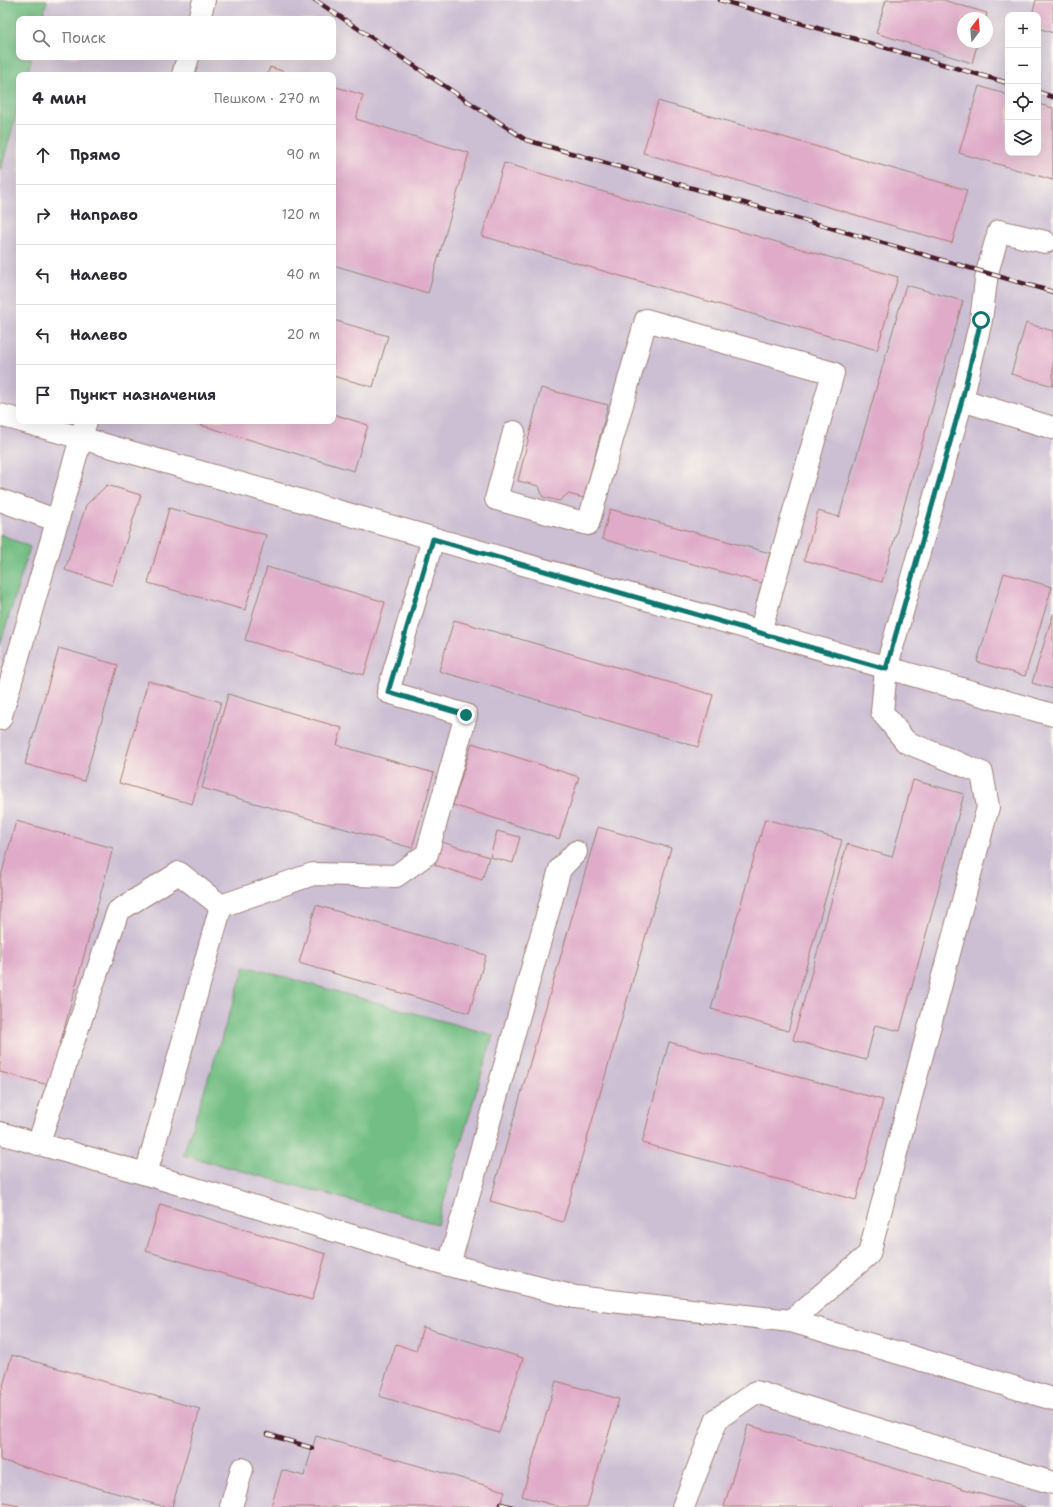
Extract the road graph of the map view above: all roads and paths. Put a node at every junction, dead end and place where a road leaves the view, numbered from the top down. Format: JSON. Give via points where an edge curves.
{"nodes":[{"id":1,"x":204,"y":0,"type":"edge"},
{"id":2,"x":200,"y":16,"type":"edge"},
{"id":3,"x":187,"y":60,"type":"edge"},
{"id":4,"x":184,"y":72,"type":"edge"},
{"id":5,"x":1045,"y":242,"type":"dead end"},
{"id":6,"x":962,"y":400,"type":"junction"},
{"id":7,"x":0,"y":415,"type":"edge"},
{"id":8,"x":16,"y":420,"type":"edge"},
{"id":9,"x":44,"y":424,"type":"edge"},
{"id":10,"x":1053,"y":428,"type":"edge"},
{"id":11,"x":83,"y":429,"type":"edge"},
{"id":12,"x":514,"y":432,"type":"dead end"},
{"id":13,"x":0,"y":500,"type":"edge"},
{"id":14,"x":58,"y":521,"type":"junction"},
{"id":15,"x":433,"y":539,"type":"junction"},
{"id":16,"x":760,"y":632,"type":"junction"},
{"id":17,"x":886,"y":669,"type":"junction"},
{"id":18,"x":1053,"y":715,"type":"edge"},
{"id":19,"x":0,"y":719,"type":"edge"},
{"id":20,"x":576,"y":852,"type":"dead end"},
{"id":21,"x":221,"y":906,"type":"junction"},
{"id":22,"x":0,"y":1133,"type":"edge"},
{"id":23,"x":38,"y":1144,"type":"junction"},
{"id":24,"x":146,"y":1174,"type":"junction"},
{"id":25,"x":449,"y":1265,"type":"junction"},
{"id":26,"x":791,"y":1321,"type":"junction"},
{"id":27,"x":1053,"y":1399,"type":"edge"},
{"id":28,"x":242,"y":1469,"type":"dead end"},
{"id":29,"x":1053,"y":1483,"type":"edge"},
{"id":30,"x":231,"y":1507,"type":"edge"},
{"id":31,"x":683,"y":1507,"type":"edge"}],
"edges":[{"from":1,"to":2,"type":"lane"},
{"from":3,"to":4,"type":"lane"},
{"from":5,"to":6,"type":"lane","via":[[999,231],[987,273],[981,320]]},
{"from":6,"to":10,"type":"lane"},
{"from":6,"to":17,"type":"lane"},
{"from":7,"to":8,"type":"lane"},
{"from":9,"to":11,"type":"lane"},
{"from":11,"to":14,"type":"lane"},
{"from":11,"to":15,"type":"lane"},
{"from":12,"to":16,"type":"lane","via":[[496,499],[588,524],[646,320],[833,373]]},
{"from":13,"to":14,"type":"lane"},
{"from":14,"to":19,"type":"lane"},
{"from":15,"to":16,"type":"lane"},
{"from":15,"to":21,"type":"lane","via":[[388,692],[466,715],[427,854],[396,876],[313,874]]},
{"from":16,"to":17,"type":"lane"},
{"from":17,"to":18,"type":"lane"},
{"from":17,"to":26,"type":"lane","via":[[882,712],[906,742],[982,773],[988,807],[869,1254]]},
{"from":20,"to":25,"type":"lane","via":[[560,869]]},
{"from":21,"to":23,"type":"lane","via":[[179,873],[118,911]]},
{"from":21,"to":24,"type":"lane"},
{"from":22,"to":23,"type":"lane"},
{"from":23,"to":24,"type":"lane"},
{"from":24,"to":25,"type":"lane"},
{"from":25,"to":26,"type":"lane","via":[[575,1297]]},
{"from":26,"to":27,"type":"lane"},
{"from":28,"to":30,"type":"lane"},
{"from":29,"to":31,"type":"lane","via":[[756,1392],[717,1419]]}]}
